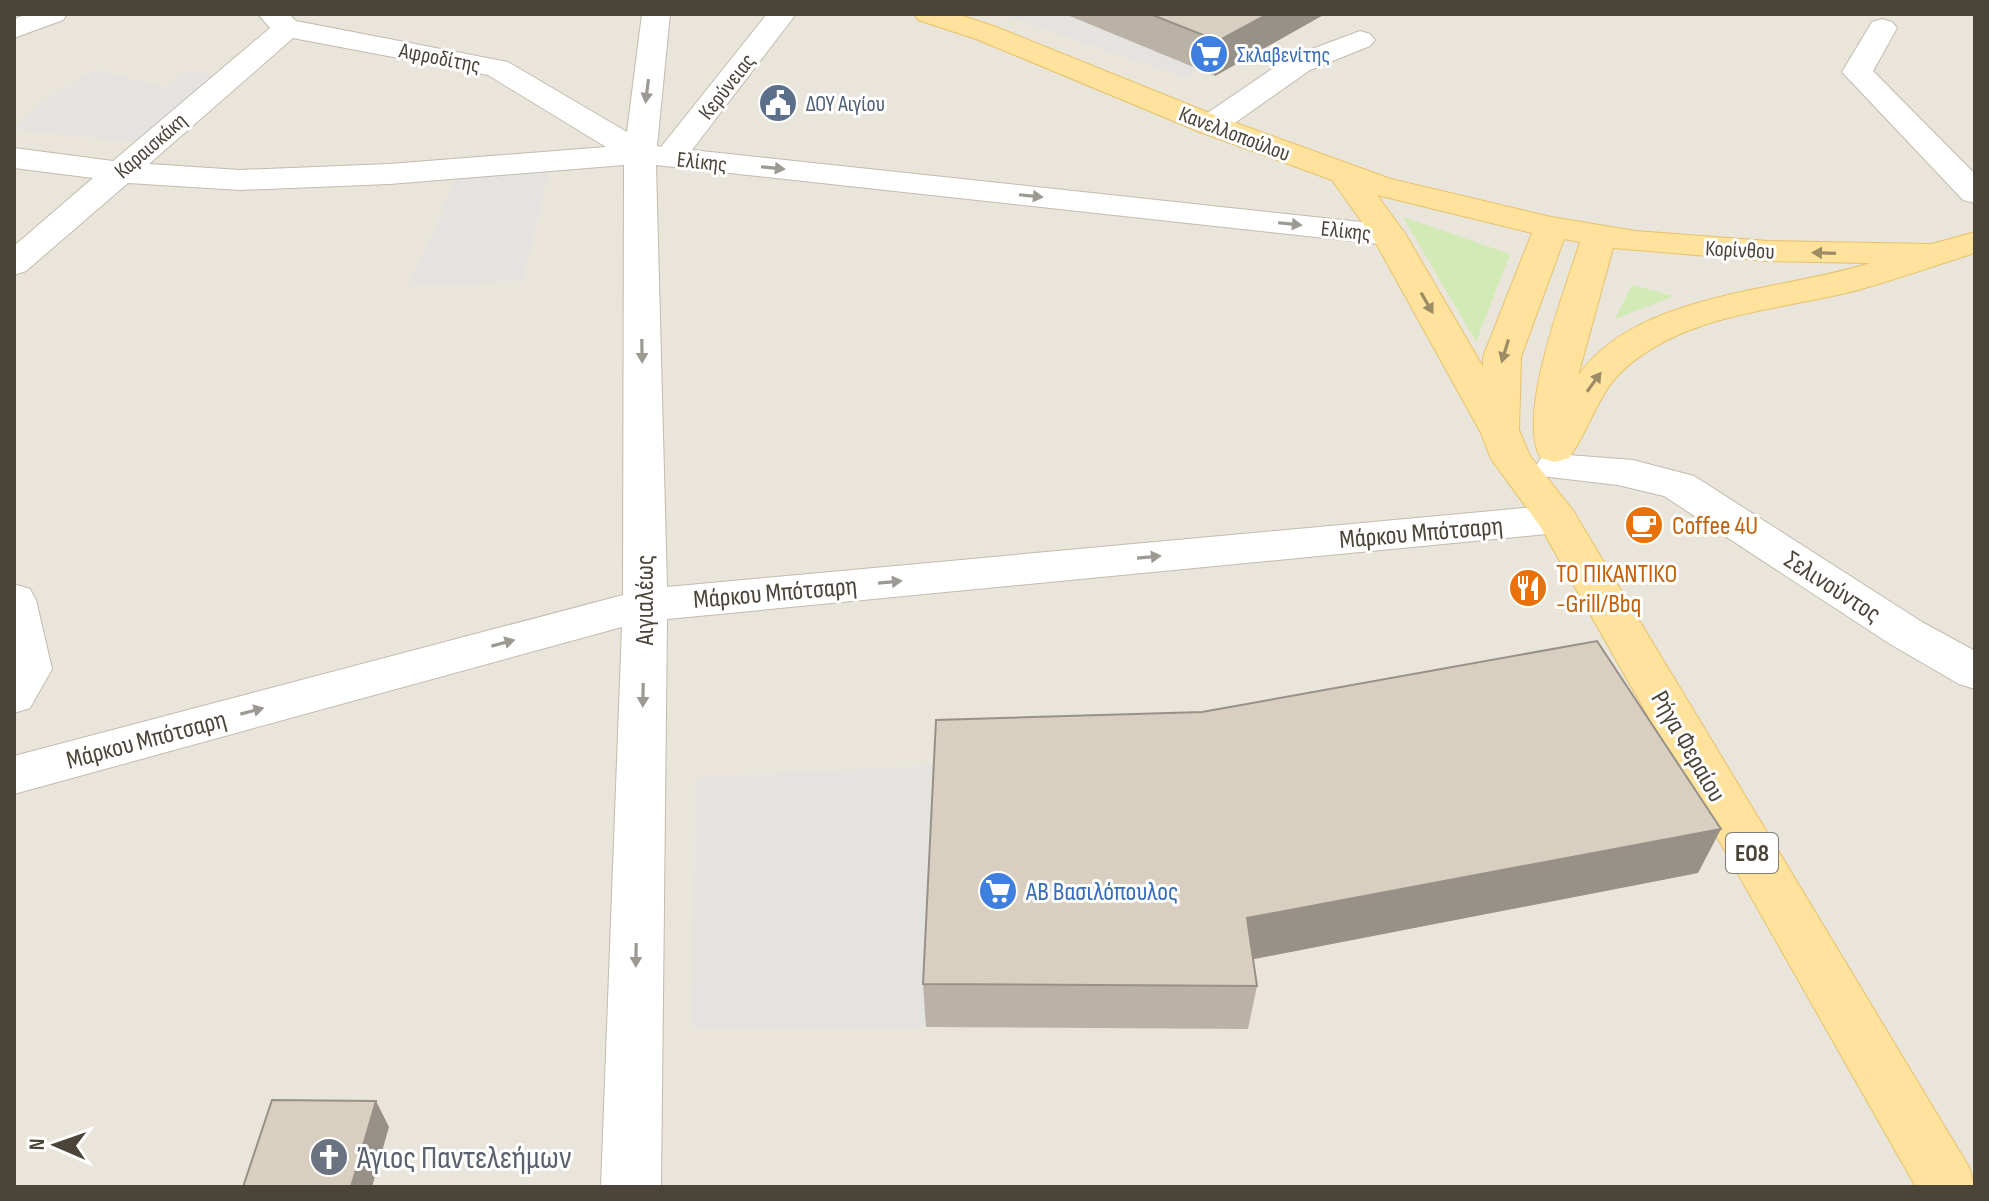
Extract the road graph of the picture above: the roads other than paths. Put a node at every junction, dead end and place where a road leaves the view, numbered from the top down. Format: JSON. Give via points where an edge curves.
{"nodes":[{"id":1,"x":53,"y":14,"type":"edge"},
{"id":2,"x":656,"y":14,"type":"edge"},
{"id":3,"x":782,"y":14,"type":"edge"},
{"id":4,"x":928,"y":14,"type":"edge"},
{"id":5,"x":280,"y":21,"type":"edge"},
{"id":6,"x":1882,"y":28,"type":"dead end"},
{"id":7,"x":14,"y":29,"type":"edge"},
{"id":8,"x":1360,"y":40,"type":"dead end"},
{"id":9,"x":1211,"y":125,"type":"junction"},
{"id":10,"x":655,"y":156,"type":"junction"},
{"id":11,"x":14,"y":158,"type":"edge"},
{"id":12,"x":118,"y":172,"type":"junction"},
{"id":13,"x":1344,"y":173,"type":"junction"},
{"id":14,"x":1975,"y":193,"type":"edge"},
{"id":15,"x":1389,"y":235,"type":"junction"},
{"id":16,"x":1546,"y":239,"type":"junction"},
{"id":17,"x":1975,"y":242,"type":"edge"},
{"id":18,"x":1594,"y":250,"type":"junction"},
{"id":19,"x":1930,"y":254,"type":"junction"},
{"id":20,"x":14,"y":264,"type":"edge"},
{"id":21,"x":1847,"y":282,"type":"junction"},
{"id":22,"x":1501,"y":433,"type":"junction"},
{"id":23,"x":1555,"y":458,"type":"junction"},
{"id":24,"x":1557,"y":519,"type":"junction"},
{"id":25,"x":14,"y":600,"type":"edge"},
{"id":26,"x":645,"y":605,"type":"junction"},
{"id":27,"x":1975,"y":672,"type":"edge"},
{"id":28,"x":14,"y":696,"type":"edge"},
{"id":29,"x":14,"y":775,"type":"edge"},
{"id":30,"x":631,"y":1187,"type":"edge"},
{"id":31,"x":1948,"y":1187,"type":"edge"}],
"edges":[{"from":1,"to":7,"type":"street"},
{"from":2,"to":10,"type":"street","name":"Αιγιαλέως","one_way":true},
{"from":3,"to":10,"type":"street","name":"Κερύνειας"},
{"from":4,"to":9,"type":"main road","name":"Κανελλοπούλου"},
{"from":5,"to":10,"type":"street","name":"Αφροδίτης","via":[[497,68]]},
{"from":5,"to":12,"type":"street","name":"Καραισκάκη"},
{"from":6,"to":14,"type":"street","via":[[1857,72]]},
{"from":8,"to":9,"type":"street","via":[[1299,64]]},
{"from":9,"to":13,"type":"main road","name":"Κανελλοπούλου"},
{"from":10,"to":12,"type":"street","name":"Ελίκης","via":[[305,179]]},
{"from":10,"to":15,"type":"street","name":"Ελίκης","one_way":true},
{"from":10,"to":26,"type":"street","name":"Αιγιαλέως","one_way":true},
{"from":11,"to":12,"type":"street","name":"Ελίκης"},
{"from":12,"to":20,"type":"street","name":"Καραισκάκη"},
{"from":13,"to":15,"type":"main road","name":"Ρήγα Φεραίου"},
{"from":13,"to":16,"type":"main road","name":"Κανελλοπούλου","via":[[1464,225]]},
{"from":15,"to":22,"type":"main road","name":"Ρήγα Φεραίου","one_way":true},
{"from":16,"to":18,"type":"main road","name":"Κανελλοπούλου"},
{"from":16,"to":22,"type":"main road","number":"ΕΟ8","one_way":true,"via":[[1502,357]]},
{"from":17,"to":19,"type":"main road","name":"Κορίνθου"},
{"from":19,"to":18,"type":"main road","name":"Κορίνθου","one_way":true,"via":[[1662,244]]},
{"from":18,"to":21,"type":"main road","via":[[1696,277]]},
{"from":18,"to":23,"type":"main road","number":"ΕΟ8","via":[[1553,398]]},
{"from":19,"to":21,"type":"main road","name":"Κορίνθου"},
{"from":23,"to":21,"type":"main road","one_way":true,"via":[[1595,380],[1638,343],[1707,313]]},
{"from":22,"to":24,"type":"main road","name":"Ρήγα Φεραίου","number":"ΕΟ8","via":[[1511,459]]},
{"from":23,"to":24,"type":"main road","number":"ΕΟ8"},
{"from":23,"to":27,"type":"street","name":"Σελινούντος","via":[[1679,486]]},
{"from":26,"to":24,"type":"street","name":"Μάρκου Μπότσαρη","one_way":true},
{"from":24,"to":31,"type":"main road","name":"Ρήγα Φεραίου","number":"ΕΟ8"},
{"from":25,"to":28,"type":"street","via":[[29,669]]},
{"from":29,"to":26,"type":"street","name":"Μάρκου Μπότσαρη","one_way":true},
{"from":26,"to":30,"type":"street","name":"Αιγιαλέως","one_way":true}]}
